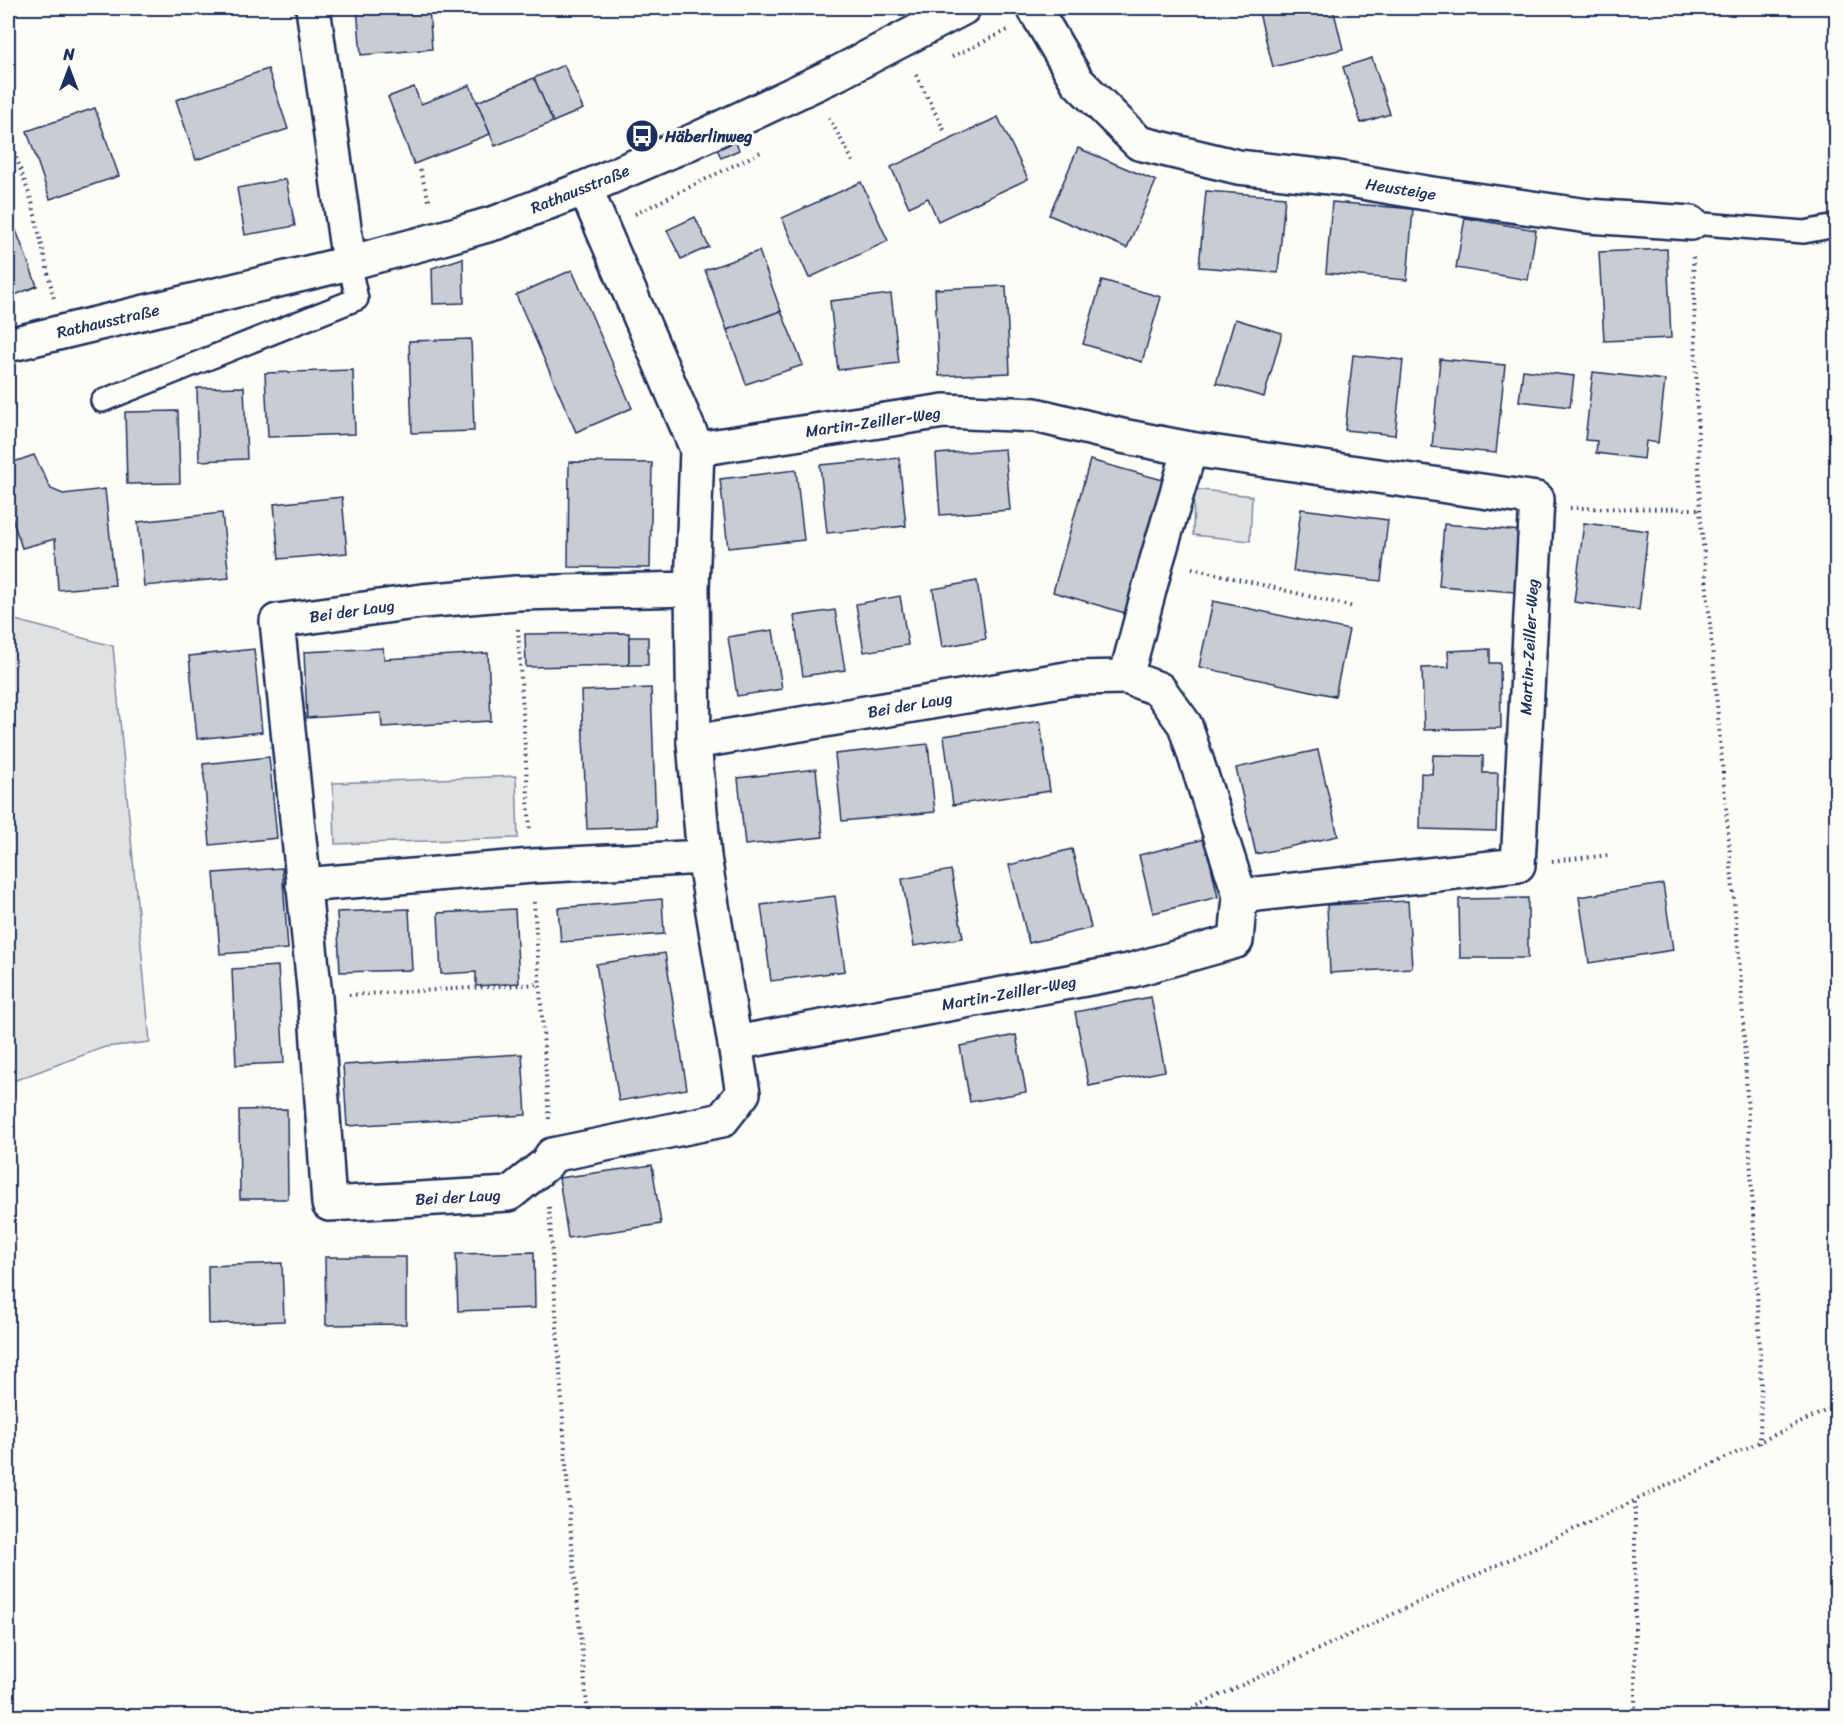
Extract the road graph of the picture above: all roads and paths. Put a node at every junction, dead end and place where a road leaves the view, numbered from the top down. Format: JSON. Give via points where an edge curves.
{"nodes":[{"id":1,"x":313,"y":8,"type":"edge"},
{"id":2,"x":963,"y":8,"type":"edge"},
{"id":3,"x":1034,"y":8,"type":"edge"},
{"id":4,"x":916,"y":75,"type":"dead end"},
{"id":5,"x":829,"y":118,"type":"dead end"},
{"id":6,"x":944,"y":130,"type":"dead end"},
{"id":7,"x":8,"y":135,"type":"edge"},
{"id":8,"x":855,"y":165,"type":"dead end"},
{"id":9,"x":585,"y":188,"type":"junction"},
{"id":10,"x":1691,"y":223,"type":"junction"},
{"id":11,"x":1836,"y":226,"type":"edge"},
{"id":12,"x":349,"y":263,"type":"junction"},
{"id":13,"x":61,"y":332,"type":"junction"},
{"id":14,"x":8,"y":345,"type":"edge"},
{"id":15,"x":102,"y":401,"type":"dead end"},
{"id":16,"x":697,"y":449,"type":"junction"},
{"id":17,"x":1190,"y":449,"type":"junction"},
{"id":18,"x":1537,"y":507,"type":"junction"},
{"id":19,"x":1700,"y":509,"type":"junction"},
{"id":20,"x":1157,"y":560,"type":"junction"},
{"id":21,"x":692,"y":589,"type":"junction"},
{"id":22,"x":1354,"y":607,"type":"dead end"},
{"id":23,"x":1126,"y":677,"type":"junction"},
{"id":24,"x":694,"y":742,"type":"junction"},
{"id":25,"x":1610,"y":855,"type":"dead end"},
{"id":26,"x":704,"y":857,"type":"junction"},
{"id":27,"x":1518,"y":865,"type":"junction"},
{"id":28,"x":303,"y":885,"type":"junction"},
{"id":29,"x":1240,"y":896,"type":"junction"},
{"id":30,"x":540,"y":984,"type":"dead end"},
{"id":31,"x":315,"y":997,"type":"junction"},
{"id":32,"x":735,"y":1043,"type":"junction"},
{"id":33,"x":546,"y":1164,"type":"junction"},
{"id":34,"x":1836,"y":1406,"type":"edge"},
{"id":35,"x":1760,"y":1444,"type":"junction"},
{"id":36,"x":1635,"y":1502,"type":"junction"},
{"id":37,"x":588,"y":1716,"type":"edge"},
{"id":38,"x":1176,"y":1716,"type":"edge"},
{"id":39,"x":1637,"y":1716,"type":"edge"}],
"edges":[{"from":1,"to":12,"type":"street"},
{"from":2,"to":9,"type":"street","name":"Rathausstraße","via":[[828,78]]},
{"from":3,"to":10,"type":"street","name":"Heusteige","via":[[1077,81],[1139,143],[1238,167],[1588,216]]},
{"from":4,"to":6,"type":"path"},
{"from":5,"to":8,"type":"path"},
{"from":7,"to":13,"type":"path","via":[[32,202]]},
{"from":9,"to":12,"type":"street","name":"Rathausstraße","via":[[498,222]]},
{"from":9,"to":16,"type":"street","name":"Bei der Laug"},
{"from":10,"to":11,"type":"lane","name":"Heusteige","via":[[1804,232]]},
{"from":10,"to":19,"type":"path"},
{"from":12,"to":13,"type":"street","name":"Rathausstraße"},
{"from":12,"to":15,"type":"lane","via":[[357,299]]},
{"from":13,"to":14,"type":"street","name":"Rathausstraße"},
{"from":16,"to":17,"type":"street","name":"Martin-Zeiller-Weg","via":[[944,411],[1035,415]]},
{"from":16,"to":21,"type":"street","name":"Bei der Laug"},
{"from":17,"to":18,"type":"street","name":"Martin-Zeiller-Weg","via":[[1537,499]]},
{"from":17,"to":20,"type":"street"},
{"from":18,"to":19,"type":"path"},
{"from":18,"to":27,"type":"street","name":"Martin-Zeiller-Weg"},
{"from":19,"to":35,"type":"path","via":[[1741,981],[1760,1351]]},
{"from":20,"to":22,"type":"path"},
{"from":20,"to":23,"type":"street"},
{"from":21,"to":24,"type":"street","name":"Bei der Laug"},
{"from":21,"to":28,"type":"street","name":"Bei der Laug","via":[[516,593],[422,600],[277,621]]},
{"from":23,"to":24,"type":"street","name":"Bei der Laug","via":[[1072,678]]},
{"from":23,"to":29,"type":"street","name":"Martin-Zeiller-Weg","via":[[1159,689],[1185,725]]},
{"from":24,"to":26,"type":"street","name":"Bei der Laug"},
{"from":25,"to":27,"type":"path"},
{"from":26,"to":28,"type":"street","via":[[532,866]]},
{"from":26,"to":32,"type":"street","name":"Bei der Laug"},
{"from":27,"to":29,"type":"street"},
{"from":28,"to":31,"type":"street","name":"Bei der Laug"},
{"from":29,"to":32,"type":"street","name":"Martin-Zeiller-Weg","via":[[1236,941],[1129,971]]},
{"from":30,"to":31,"type":"path"},
{"from":31,"to":33,"type":"street","name":"Bei der Laug","via":[[329,1203],[509,1194]]},
{"from":32,"to":33,"type":"street","name":"Bei der Laug","via":[[743,1093],[722,1120],[552,1155]]},
{"from":33,"to":37,"type":"path","via":[[570,1524]]},
{"from":34,"to":35,"type":"path"},
{"from":35,"to":36,"type":"path"},
{"from":36,"to":38,"type":"path"},
{"from":36,"to":39,"type":"path"}]}
